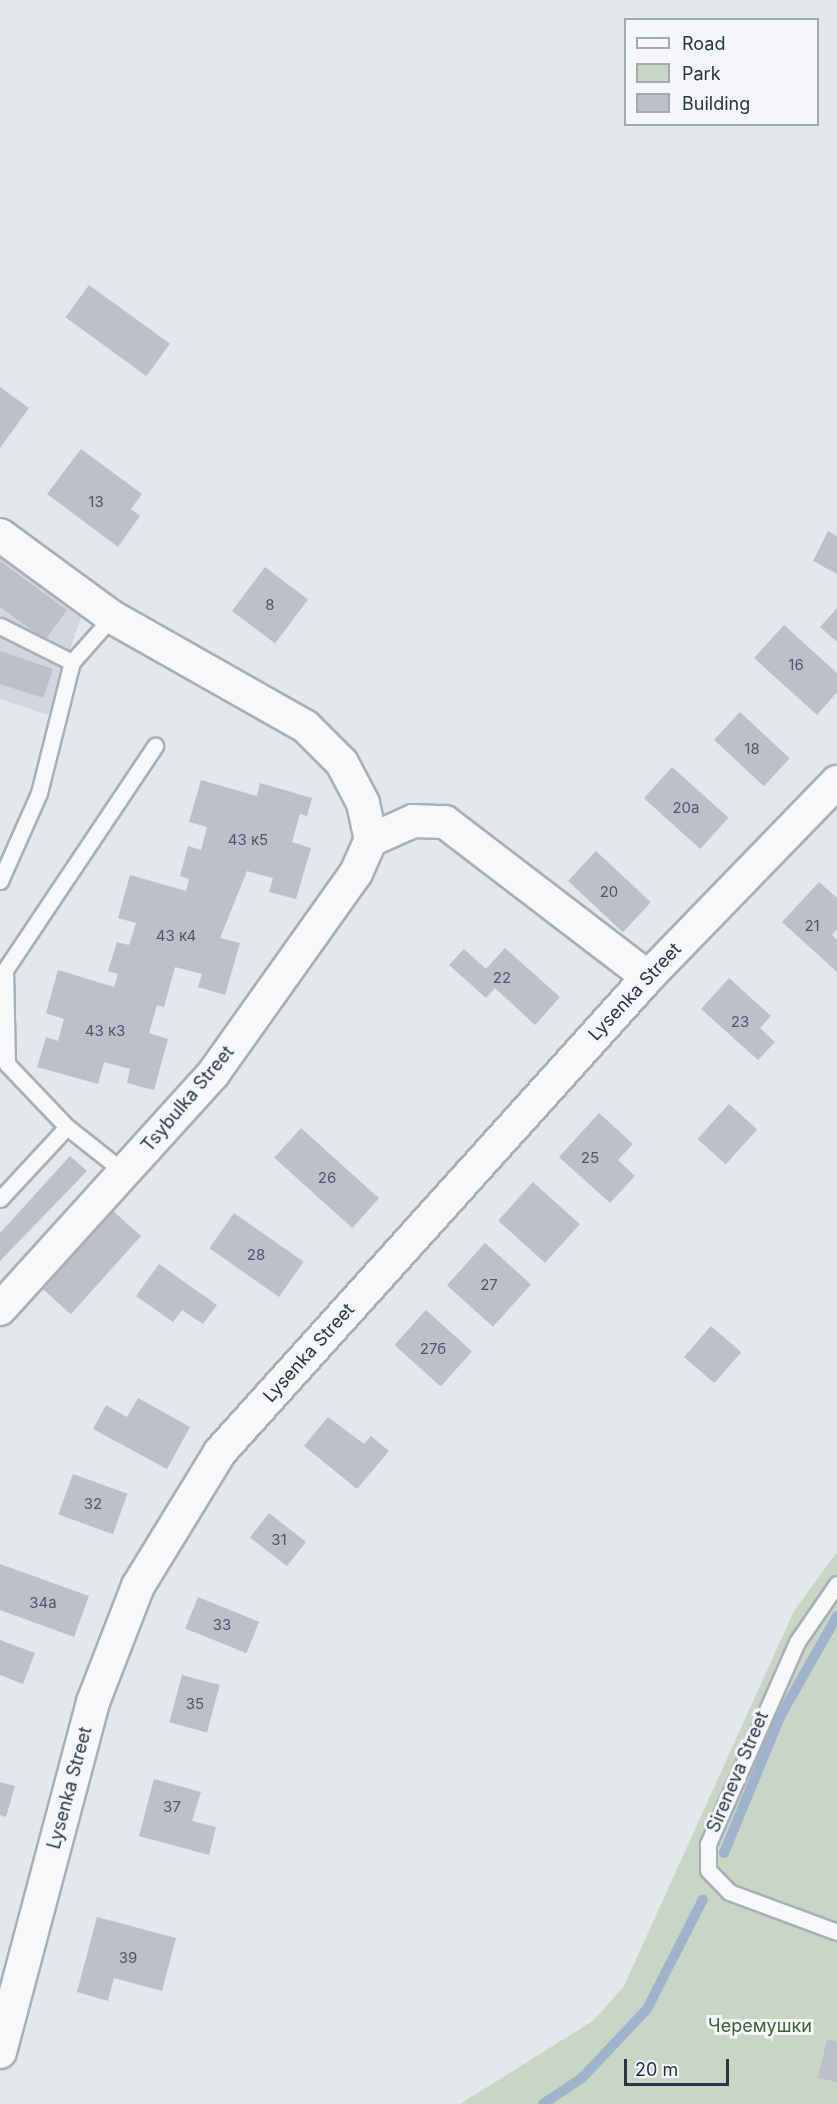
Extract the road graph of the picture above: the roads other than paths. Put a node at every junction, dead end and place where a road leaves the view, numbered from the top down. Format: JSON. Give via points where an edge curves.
{"nodes":[{"id":1,"x":0,"y":535,"type":"edge"},
{"id":2,"x":112,"y":618,"type":"junction"},
{"id":3,"x":0,"y":626,"type":"edge"},
{"id":4,"x":72,"y":662,"type":"junction"},
{"id":5,"x":155,"y":746,"type":"dead end"},
{"id":6,"x":837,"y":782,"type":"edge"},
{"id":7,"x":370,"y":840,"type":"junction"},
{"id":8,"x":0,"y":881,"type":"edge"},
{"id":9,"x":3,"y":970,"type":"edge"},
{"id":10,"x":648,"y":977,"type":"junction"},
{"id":11,"x":67,"y":1127,"type":"junction"},
{"id":12,"x":124,"y":1172,"type":"junction"},
{"id":13,"x":0,"y":1199,"type":"edge"},
{"id":14,"x":0,"y":1309,"type":"edge"},
{"id":15,"x":837,"y":1584,"type":"edge"},
{"id":16,"x":837,"y":1932,"type":"edge"},
{"id":17,"x":0,"y":2052,"type":"edge"}],
"edges":[{"from":1,"to":2,"type":"street"},
{"from":2,"to":4,"type":"lane"},
{"from":2,"to":7,"type":"street","via":[[305,726],[342,763],[363,803]]},
{"from":3,"to":4,"type":"lane"},
{"from":4,"to":8,"type":"lane","via":[[39,793]]},
{"from":5,"to":9,"type":"lane"},
{"from":6,"to":10,"type":"street","name":"Lysenka Street"},
{"from":7,"to":10,"type":"street","via":[[413,821],[445,822]]},
{"from":7,"to":12,"type":"street","name":"Tsybulka Street","via":[[356,873],[213,1074]]},
{"from":9,"to":11,"type":"lane","via":[[7,1064]]},
{"from":10,"to":17,"type":"street","name":"Lysenka Street","via":[[220,1452],[138,1586],[93,1702]]},
{"from":11,"to":12,"type":"lane"},
{"from":11,"to":13,"type":"lane"},
{"from":12,"to":14,"type":"street","name":"Tsybulka Street"},
{"from":15,"to":16,"type":"lane","name":"Sireneva Street","via":[[797,1642],[708,1844],[708,1870],[729,1892]]}]}
